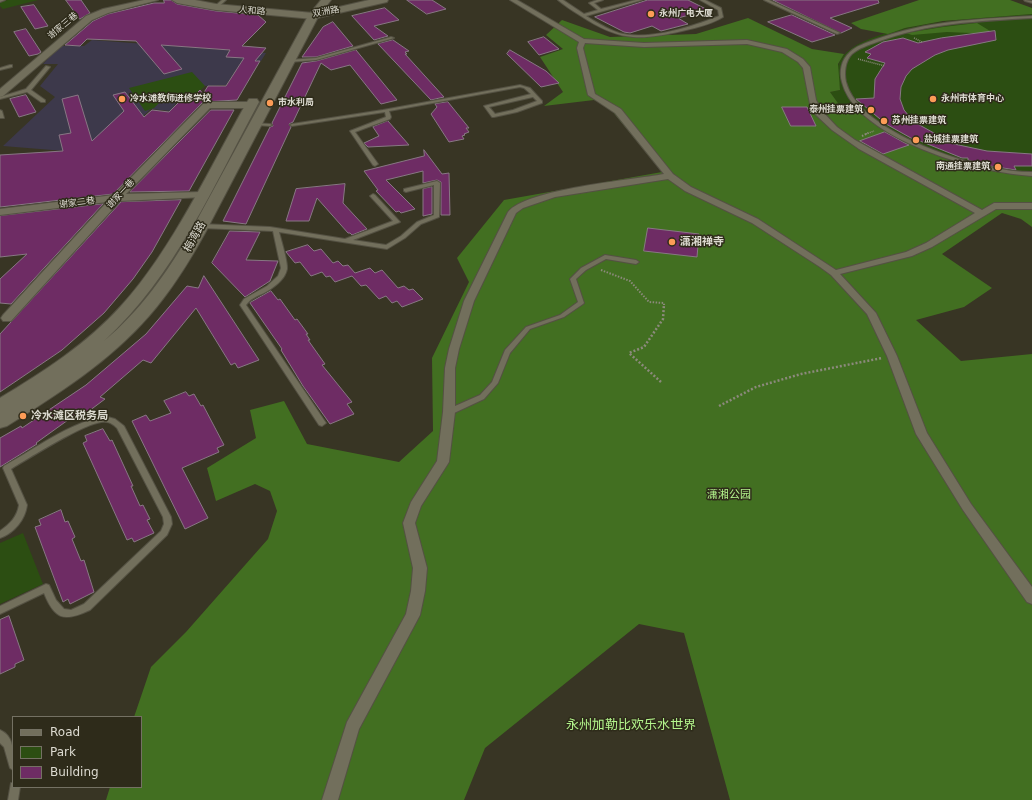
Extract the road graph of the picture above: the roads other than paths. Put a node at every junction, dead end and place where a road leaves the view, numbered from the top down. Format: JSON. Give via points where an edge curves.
{"nodes":[{"id":1,"x":154,"y":0,"type":"edge"},
{"id":2,"x":177,"y":0,"type":"edge"},
{"id":3,"x":326,"y":0,"type":"edge"},
{"id":4,"x":361,"y":0,"type":"edge"},
{"id":5,"x":383,"y":0,"type":"edge"},
{"id":6,"x":513,"y":0,"type":"edge"},
{"id":7,"x":560,"y":0,"type":"edge"},
{"id":8,"x":601,"y":0,"type":"edge"},
{"id":9,"x":640,"y":0,"type":"edge"},
{"id":10,"x":702,"y":0,"type":"edge"},
{"id":11,"x":766,"y":0,"type":"edge"},
{"id":12,"x":1026,"y":0,"type":"edge"},
{"id":13,"x":1032,"y":2,"type":"edge"},
{"id":14,"x":220,"y":4,"type":"edge"},
{"id":15,"x":312,"y":10,"type":"edge"},
{"id":16,"x":601,"y":10,"type":"junction"},
{"id":17,"x":584,"y":15,"type":"junction"},
{"id":18,"x":1032,"y":17,"type":"edge"},
{"id":19,"x":838,"y":32,"type":"dead end"},
{"id":20,"x":392,"y":38,"type":"dead end"},
{"id":21,"x":583,"y":41,"type":"junction"},
{"id":22,"x":289,"y":61,"type":"junction"},
{"id":23,"x":10,"y":66,"type":"dead end"},
{"id":24,"x":48,"y":67,"type":"dead end"},
{"id":25,"x":0,"y":69,"type":"edge"},
{"id":26,"x":28,"y":90,"type":"junction"},
{"id":27,"x":0,"y":94,"type":"edge"},
{"id":28,"x":534,"y":95,"type":"junction"},
{"id":29,"x":0,"y":98,"type":"edge"},
{"id":30,"x":43,"y":101,"type":"dead end"},
{"id":31,"x":252,"y":105,"type":"junction"},
{"id":32,"x":0,"y":111,"type":"edge"},
{"id":33,"x":387,"y":111,"type":"junction"},
{"id":34,"x":0,"y":117,"type":"edge"},
{"id":35,"x":255,"y":124,"type":"junction"},
{"id":36,"x":270,"y":125,"type":"dead end"},
{"id":37,"x":292,"y":125,"type":"dead end"},
{"id":38,"x":375,"y":164,"type":"dead end"},
{"id":39,"x":1032,"y":174,"type":"edge"},
{"id":40,"x":670,"y":176,"type":"junction"},
{"id":41,"x":406,"y":190,"type":"dead end"},
{"id":42,"x":201,"y":195,"type":"junction"},
{"id":43,"x":373,"y":196,"type":"dead end"},
{"id":44,"x":117,"y":198,"type":"junction"},
{"id":45,"x":1032,"y":206,"type":"edge"},
{"id":46,"x":0,"y":212,"type":"edge"},
{"id":47,"x":981,"y":213,"type":"junction"},
{"id":48,"x":201,"y":226,"type":"junction"},
{"id":49,"x":276,"y":230,"type":"junction"},
{"id":50,"x":345,"y":241,"type":"junction"},
{"id":51,"x":636,"y":262,"type":"dead end"},
{"id":52,"x":834,"y":273,"type":"junction"},
{"id":53,"x":7,"y":318,"type":"dead end"},
{"id":54,"x":0,"y":406,"type":"edge"},
{"id":55,"x":449,"y":412,"type":"junction"},
{"id":56,"x":0,"y":421,"type":"edge"},
{"id":57,"x":322,"y":423,"type":"dead end"},
{"id":58,"x":0,"y":535,"type":"edge"},
{"id":59,"x":1032,"y":598,"type":"edge"},
{"id":60,"x":0,"y":610,"type":"edge"},
{"id":61,"x":0,"y":735,"type":"edge"},
{"id":62,"x":12,"y":761,"type":"edge"},
{"id":63,"x":15,"y":788,"type":"edge"},
{"id":64,"x":13,"y":800,"type":"edge"},
{"id":65,"x":330,"y":800,"type":"edge"}],
"edges":[{"from":1,"to":27,"type":"street","name":"谢家三巷","via":[[106,11],[89,18]]},
{"from":2,"to":14,"type":"main road","name":"人和路"},
{"from":3,"to":15,"type":"street","name":"梅湾路"},
{"from":4,"to":15,"type":"main road","name":"双洲路"},
{"from":5,"to":15,"type":"main road","name":"双洲路"},
{"from":6,"to":21,"type":"street"},
{"from":7,"to":17,"type":"lane"},
{"from":8,"to":16,"type":"lane","via":[[590,3]]},
{"from":9,"to":16,"type":"lane"},
{"from":10,"to":17,"type":"lane","via":[[720,9],[722,17],[665,34],[619,34]]},
{"from":11,"to":19,"type":"lane"},
{"from":12,"to":13,"type":"lane"},
{"from":14,"to":15,"type":"main road","name":"人和路"},
{"from":15,"to":22,"type":"street","name":"梅湾路"},
{"from":15,"to":31,"type":"street","name":"梅湾路"},
{"from":16,"to":17,"type":"lane"},
{"from":18,"to":39,"type":"lane","via":[[909,29],[858,48],[848,56],[842,72],[849,94],[857,106],[884,127],[964,162],[1003,171]]},
{"from":20,"to":22,"type":"lane","via":[[316,59]]},
{"from":21,"to":40,"type":"street","via":[[580,48],[592,95],[618,111]]},
{"from":21,"to":47,"type":"street","via":[[615,45],[732,41],[761,44],[791,54],[802,61],[808,69],[814,105],[827,122],[852,141]]},
{"from":22,"to":35,"type":"street","name":"梅湾路"},
{"from":23,"to":25,"type":"lane"},
{"from":24,"to":26,"type":"lane"},
{"from":26,"to":29,"type":"lane"},
{"from":26,"to":30,"type":"lane"},
{"from":28,"to":28,"type":"lane","via":[[540,102],[494,116],[486,106]]},
{"from":28,"to":33,"type":"lane","via":[[525,86],[520,86]]},
{"from":31,"to":42,"type":"street","name":"梅湾路"},
{"from":31,"to":44,"type":"street","name":"谢家一巷","via":[[207,105]]},
{"from":32,"to":34,"type":"lane"},
{"from":33,"to":37,"type":"lane"},
{"from":33,"to":38,"type":"lane","via":[[388,118],[352,131]]},
{"from":35,"to":36,"type":"lane"},
{"from":35,"to":48,"type":"street","name":"梅湾路"},
{"from":40,"to":52,"type":"street","via":[[688,189],[755,220]]},
{"from":40,"to":55,"type":"street","via":[[553,195],[520,206],[512,212],[482,273],[459,330],[450,368]]},
{"from":41,"to":50,"type":"lane","via":[[437,182],[437,216],[419,223],[387,247]]},
{"from":42,"to":44,"type":"street","name":"谢家二巷"},
{"from":42,"to":54,"type":"street","name":"梅湾路","via":[[158,271],[125,312],[67,363]]},
{"from":43,"to":50,"type":"lane","via":[[397,222]]},
{"from":44,"to":46,"type":"street","name":"谢家二巷"},
{"from":44,"to":53,"type":"street","name":"谢家一巷"},
{"from":45,"to":47,"type":"street","via":[[994,206]]},
{"from":47,"to":52,"type":"street","via":[[929,245],[909,254]]},
{"from":48,"to":49,"type":"lane"},
{"from":48,"to":56,"type":"street","name":"梅湾路","via":[[161,292],[126,331],[85,366]]},
{"from":49,"to":50,"type":"lane"},
{"from":49,"to":57,"type":"lane","via":[[284,268],[282,274],[272,287],[248,299],[243,306]]},
{"from":51,"to":55,"type":"lane","via":[[605,257],[580,269],[573,279],[581,303],[562,316],[528,328],[507,352],[495,383],[482,397]]},
{"from":52,"to":59,"type":"street","via":[[871,312],[892,356],[922,434],[967,507]]},
{"from":55,"to":65,"type":"street","via":[[443,462],[415,505],[409,523],[420,568],[412,615],[352,727]]},
{"from":58,"to":60,"type":"lane","via":[[14,524],[23,505],[8,468],[81,427],[104,419],[120,426],[167,517],[168,524],[164,533],[87,607],[68,614],[60,612],[54,608],[46,588]]},
{"from":61,"to":62,"type":"lane","via":[[8,745]]},
{"from":63,"to":64,"type":"lane"}]}
